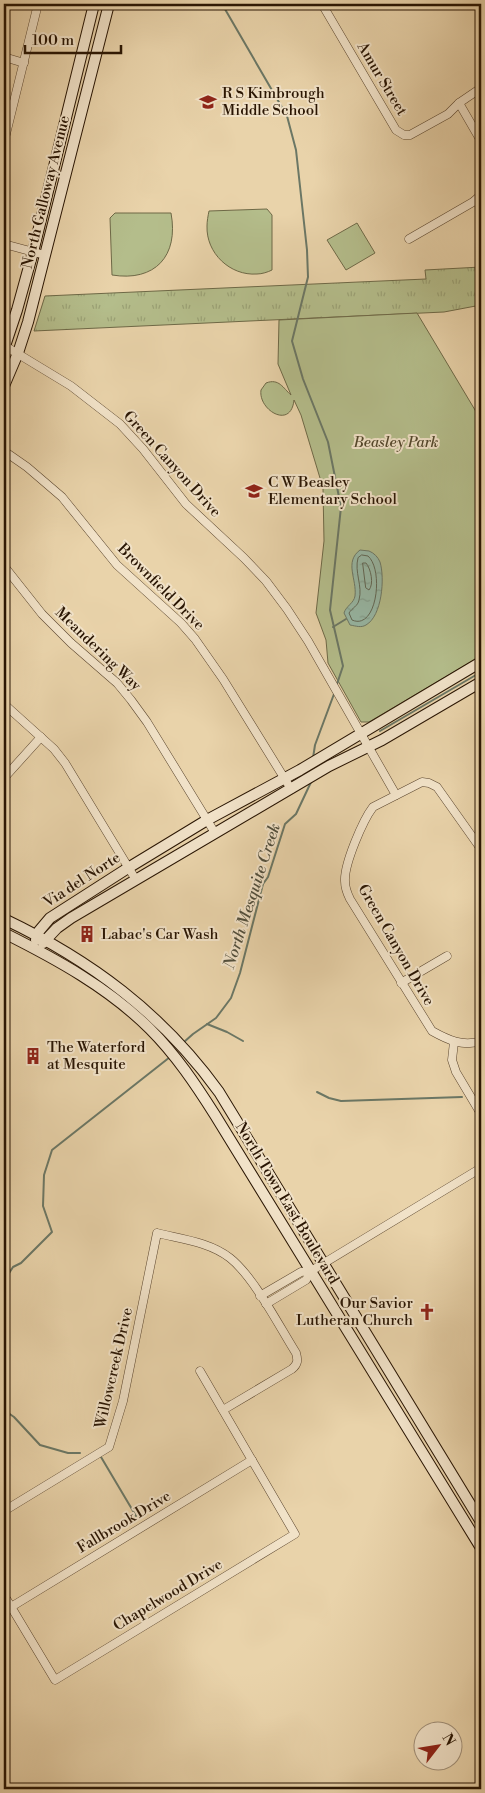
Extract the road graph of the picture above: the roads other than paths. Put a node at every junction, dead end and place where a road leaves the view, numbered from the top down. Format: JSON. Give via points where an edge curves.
{"nodes":[{"id":1,"x":38,"y":4,"type":"edge"},
{"id":2,"x":94,"y":4,"type":"edge"},
{"id":3,"x":110,"y":4,"type":"edge"},
{"id":4,"x":322,"y":4,"type":"edge"},
{"id":5,"x":4,"y":57,"type":"edge"},
{"id":6,"x":24,"y":63,"type":"junction"},
{"id":7,"x":481,"y":88,"type":"edge"},
{"id":8,"x":459,"y":103,"type":"junction"},
{"id":9,"x":481,"y":141,"type":"edge"},
{"id":10,"x":4,"y":142,"type":"edge"},
{"id":11,"x":52,"y":170,"type":"junction"},
{"id":12,"x":66,"y":175,"type":"junction"},
{"id":13,"x":481,"y":196,"type":"edge"},
{"id":14,"x":409,"y":239,"type":"dead end"},
{"id":15,"x":4,"y":244,"type":"edge"},
{"id":16,"x":33,"y":252,"type":"junction"},
{"id":17,"x":45,"y":255,"type":"junction"},
{"id":18,"x":4,"y":348,"type":"edge"},
{"id":19,"x":18,"y":353,"type":"junction"},
{"id":20,"x":4,"y":386,"type":"edge"},
{"id":21,"x":4,"y":452,"type":"edge"},
{"id":22,"x":4,"y":566,"type":"edge"},
{"id":23,"x":481,"y":662,"type":"edge"},
{"id":24,"x":479,"y":687,"type":"edge"},
{"id":25,"x":4,"y":704,"type":"edge"},
{"id":26,"x":361,"y":734,"type":"junction"},
{"id":27,"x":40,"y":737,"type":"junction"},
{"id":28,"x":368,"y":746,"type":"junction"},
{"id":29,"x":4,"y":778,"type":"edge"},
{"id":30,"x":284,"y":779,"type":"junction"},
{"id":31,"x":290,"y":789,"type":"junction"},
{"id":32,"x":396,"y":795,"type":"junction"},
{"id":33,"x":207,"y":820,"type":"junction"},
{"id":34,"x":215,"y":833,"type":"junction"},
{"id":35,"x":481,"y":849,"type":"edge"},
{"id":36,"x":128,"y":868,"type":"junction"},
{"id":37,"x":136,"y":880,"type":"junction"},
{"id":38,"x":4,"y":919,"type":"edge"},
{"id":39,"x":4,"y":933,"type":"edge"},
{"id":40,"x":36,"y":935,"type":"junction"},
{"id":41,"x":47,"y":940,"type":"junction"},
{"id":42,"x":34,"y":948,"type":"junction"},
{"id":43,"x":446,"y":956,"type":"dead end"},
{"id":44,"x":401,"y":983,"type":"junction"},
{"id":45,"x":130,"y":997,"type":"junction"},
{"id":46,"x":125,"y":1007,"type":"junction"},
{"id":47,"x":161,"y":1033,"type":"junction"},
{"id":48,"x":481,"y":1041,"type":"edge"},
{"id":49,"x":454,"y":1042,"type":"junction"},
{"id":50,"x":481,"y":1114,"type":"edge"},
{"id":51,"x":481,"y":1168,"type":"edge"},
{"id":52,"x":323,"y":1263,"type":"junction"},
{"id":53,"x":311,"y":1271,"type":"junction"},
{"id":54,"x":260,"y":1296,"type":"junction"},
{"id":55,"x":266,"y":1304,"type":"junction"},
{"id":56,"x":388,"y":1369,"type":"junction"},
{"id":57,"x":200,"y":1371,"type":"dead end"},
{"id":58,"x":376,"y":1377,"type":"junction"},
{"id":59,"x":223,"y":1410,"type":"junction"},
{"id":60,"x":252,"y":1460,"type":"junction"},
{"id":61,"x":4,"y":1511,"type":"edge"},
{"id":62,"x":476,"y":1513,"type":"junction"},
{"id":63,"x":464,"y":1519,"type":"junction"},
{"id":64,"x":481,"y":1522,"type":"edge"},
{"id":65,"x":481,"y":1548,"type":"edge"},
{"id":66,"x":4,"y":1595,"type":"edge"},
{"id":67,"x":11,"y":1607,"type":"junction"}],
"edges":[{"from":1,"to":6,"type":"street"},
{"from":2,"to":11,"type":"main road","name":"North Galloway Avenue"},
{"from":3,"to":12,"type":"main road","name":"North Galloway Avenue"},
{"from":4,"to":8,"type":"street","name":"Amur Street","via":[[396,130],[410,135],[448,114]]},
{"from":5,"to":6,"type":"street"},
{"from":6,"to":10,"type":"street"},
{"from":7,"to":8,"type":"street"},
{"from":8,"to":9,"type":"street"},
{"from":11,"to":12,"type":"main road"},
{"from":11,"to":16,"type":"main road","name":"North Galloway Avenue"},
{"from":12,"to":17,"type":"main road","name":"North Galloway Avenue"},
{"from":13,"to":14,"type":"street"},
{"from":15,"to":16,"type":"street"},
{"from":16,"to":17,"type":"street"},
{"from":16,"to":18,"type":"main road","name":"North Galloway Avenue"},
{"from":17,"to":19,"type":"main road","name":"North Galloway Avenue"},
{"from":18,"to":19,"type":"street","name":"Green Canyon Drive"},
{"from":19,"to":20,"type":"main road","name":"North Galloway Avenue"},
{"from":19,"to":26,"type":"street","name":"Green Canyon Drive","via":[[72,386],[120,424],[186,504],[266,581],[296,623]]},
{"from":21,"to":30,"type":"street","name":"Brownfield Drive","via":[[62,497],[117,565],[195,639]]},
{"from":22,"to":33,"type":"street","name":"Meandering Way","via":[[42,614],[132,700]]},
{"from":23,"to":26,"type":"main road","name":"Via del Norte"},
{"from":24,"to":28,"type":"main road","name":"Via del Norte"},
{"from":25,"to":27,"type":"street"},
{"from":26,"to":28,"type":"street"},
{"from":26,"to":30,"type":"main road","name":"Via del Norte"},
{"from":27,"to":29,"type":"street"},
{"from":27,"to":36,"type":"street","via":[[65,763]]},
{"from":28,"to":31,"type":"main road","name":"Via del Norte"},
{"from":28,"to":32,"type":"street"},
{"from":30,"to":31,"type":"street","name":"Brownfield Drive"},
{"from":30,"to":33,"type":"main road","name":"Via del Norte"},
{"from":31,"to":34,"type":"main road","name":"Via del Norte"},
{"from":32,"to":35,"type":"street","name":"Green Canyon Drive","via":[[422,782],[437,787]]},
{"from":32,"to":44,"type":"street","name":"Green Canyon Drive","via":[[373,807],[368,814],[344,879],[350,900]]},
{"from":33,"to":34,"type":"street","name":"Meandering Way"},
{"from":33,"to":36,"type":"main road","name":"Via del Norte"},
{"from":34,"to":37,"type":"main road","name":"Via del Norte"},
{"from":36,"to":37,"type":"street"},
{"from":36,"to":40,"type":"main road","name":"Via del Norte","via":[[50,918]]},
{"from":37,"to":41,"type":"main road","name":"Via del Norte","via":[[71,918]]},
{"from":38,"to":40,"type":"main road","name":"North Town East Boulevard"},
{"from":39,"to":42,"type":"main road","name":"North Town East Boulevard"},
{"from":40,"to":41,"type":"main road","name":"North Town East Boulevard"},
{"from":40,"to":42,"type":"main road"},
{"from":41,"to":42,"type":"main road","name":"Via del Norte"},
{"from":41,"to":45,"type":"main road","name":"North Town East Boulevard","via":[[113,982]]},
{"from":42,"to":46,"type":"main road","name":"North Town East Boulevard"},
{"from":43,"to":44,"type":"street"},
{"from":44,"to":49,"type":"street","name":"Green Canyon Drive","via":[[432,1031]]},
{"from":45,"to":46,"type":"main road"},
{"from":45,"to":47,"type":"main road","name":"North Town East Boulevard"},
{"from":46,"to":47,"type":"main road","name":"North Town East Boulevard"},
{"from":47,"to":52,"type":"main road","name":"North Town East Boulevard","via":[[198,1064],[219,1092]]},
{"from":47,"to":53,"type":"main road","name":"North Town East Boulevard"},
{"from":48,"to":49,"type":"street","via":[[468,1044]]},
{"from":49,"to":50,"type":"street","via":[[452,1060],[456,1072]]},
{"from":51,"to":52,"type":"street"},
{"from":52,"to":53,"type":"street"},
{"from":52,"to":56,"type":"main road","name":"North Town East Boulevard"},
{"from":53,"to":54,"type":"street","via":[[301,1272]]},
{"from":53,"to":55,"type":"street","via":[[306,1280]]},
{"from":53,"to":58,"type":"main road","name":"North Town East Boulevard"},
{"from":54,"to":55,"type":"street"},
{"from":54,"to":61,"type":"street","name":"Willowcreek Drive","via":[[230,1257],[197,1242],[157,1234],[123,1401],[110,1447]]},
{"from":55,"to":59,"type":"street","via":[[296,1353],[297,1365]]},
{"from":56,"to":58,"type":"main road"},
{"from":56,"to":62,"type":"main road","name":"North Town East Boulevard"},
{"from":57,"to":59,"type":"street"},
{"from":58,"to":63,"type":"main road","name":"North Town East Boulevard"},
{"from":59,"to":60,"type":"street"},
{"from":60,"to":67,"type":"street","name":"Fallbrook Drive"},
{"from":60,"to":67,"type":"street","name":"Chapelwood Drive","via":[[296,1534],[55,1680]]},
{"from":62,"to":63,"type":"main road"},
{"from":62,"to":64,"type":"main road","name":"North Town East Boulevard"},
{"from":63,"to":65,"type":"main road","name":"North Town East Boulevard"},
{"from":66,"to":67,"type":"street"}]}
